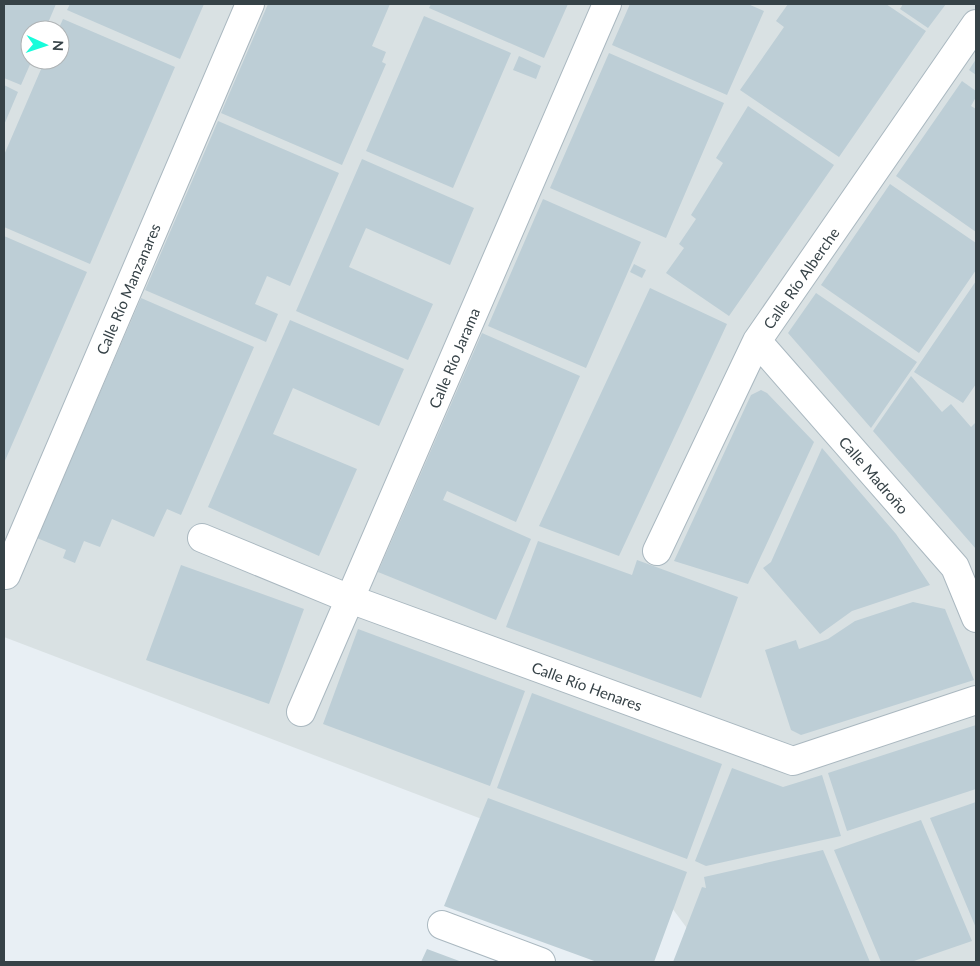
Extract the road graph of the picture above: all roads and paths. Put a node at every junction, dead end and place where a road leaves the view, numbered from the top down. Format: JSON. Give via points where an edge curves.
{"nodes":[{"id":1,"x":250,"y":4,"type":"edge"},
{"id":2,"x":607,"y":4,"type":"edge"},
{"id":3,"x":976,"y":24,"type":"edge"},
{"id":4,"x":757,"y":341,"type":"junction"},
{"id":5,"x":202,"y":538,"type":"dead end"},
{"id":6,"x":657,"y":551,"type":"dead end"},
{"id":7,"x":5,"y":574,"type":"edge"},
{"id":8,"x":350,"y":598,"type":"junction"},
{"id":9,"x":976,"y":618,"type":"edge"},
{"id":10,"x":976,"y":700,"type":"edge"},
{"id":11,"x":301,"y":712,"type":"dead end"},
{"id":12,"x":442,"y":925,"type":"dead end"},
{"id":13,"x":541,"y":962,"type":"edge"}],
"edges":[{"from":1,"to":7,"type":"street","name":"Calle Río Manzanares"},
{"from":2,"to":8,"type":"street","name":"Calle Río Jarama"},
{"from":3,"to":4,"type":"street","name":"Calle Río Alberche"},
{"from":4,"to":6,"type":"street","name":"Calle Río Alberche"},
{"from":4,"to":9,"type":"street","name":"Calle Madroño","via":[[955,567]]},
{"from":5,"to":8,"type":"street","name":"Calle Río Henares"},
{"from":8,"to":10,"type":"street","name":"Calle Río Henares","via":[[794,761]]},
{"from":8,"to":11,"type":"street","name":"Calle Río Jarama"},
{"from":12,"to":13,"type":"street"}]}
